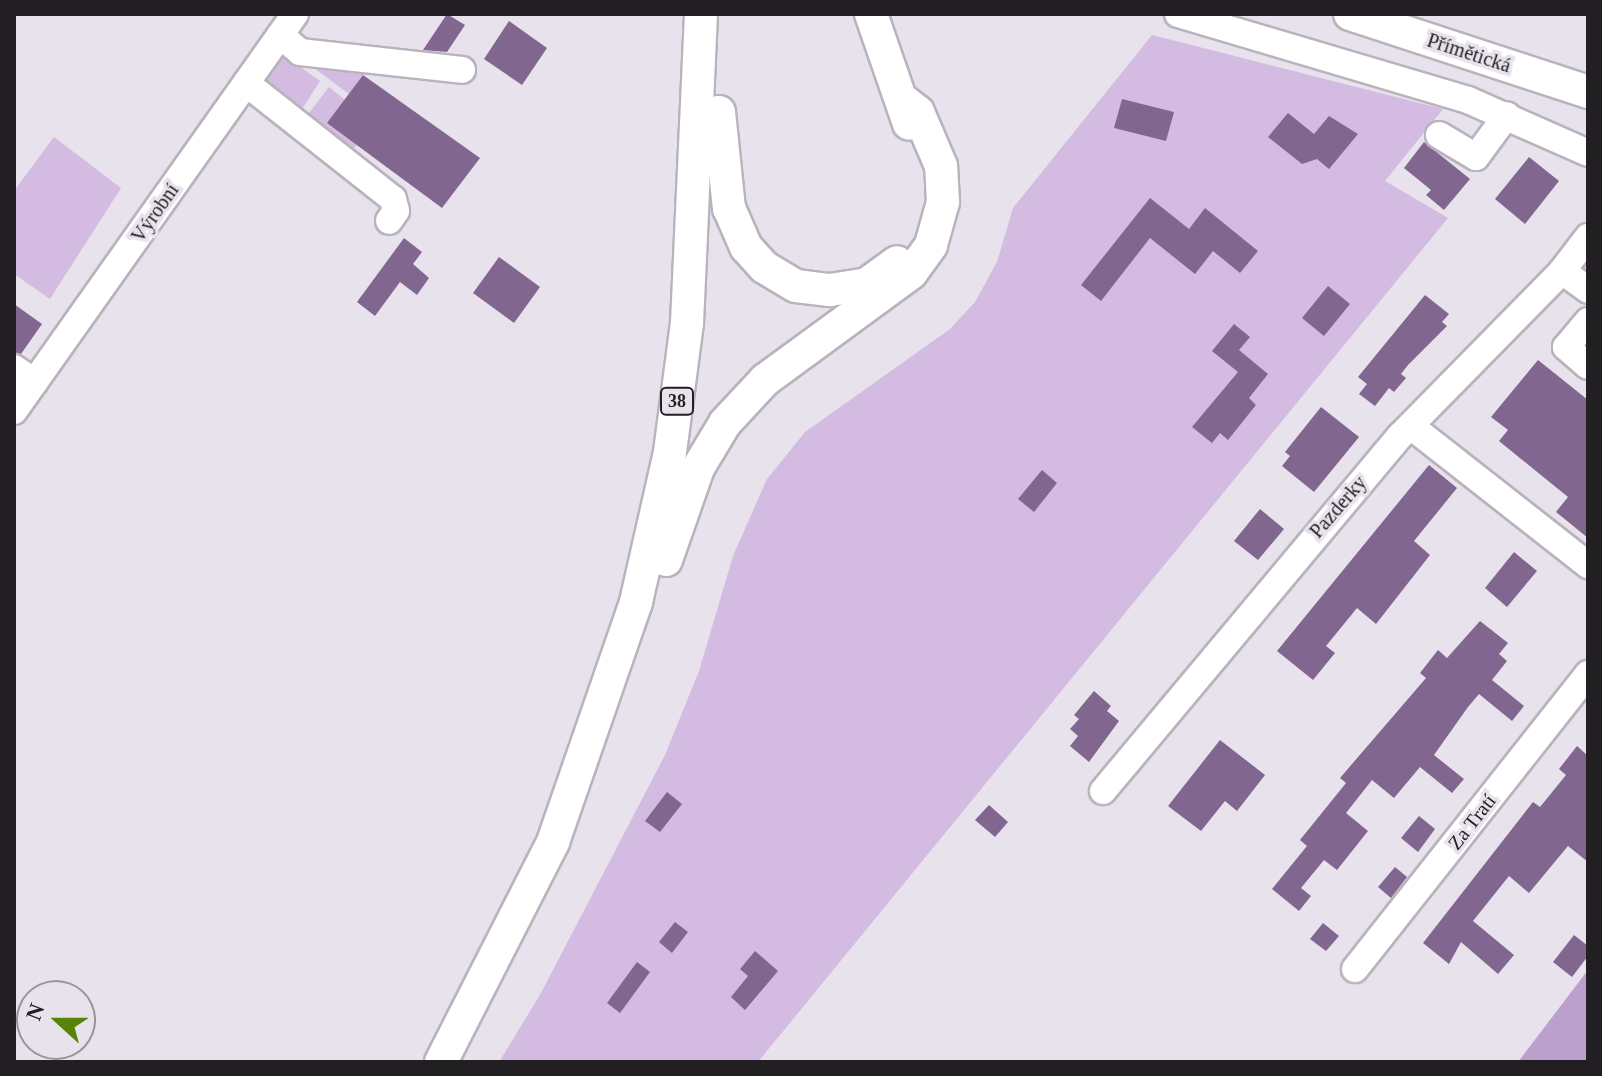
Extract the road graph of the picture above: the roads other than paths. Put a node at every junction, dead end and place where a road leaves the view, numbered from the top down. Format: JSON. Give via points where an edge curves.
{"nodes":[{"id":1,"x":701,"y":14,"type":"edge"},
{"id":2,"x":708,"y":14,"type":"edge"},
{"id":3,"x":871,"y":14,"type":"edge"},
{"id":4,"x":1178,"y":14,"type":"edge"},
{"id":5,"x":1350,"y":14,"type":"edge"},
{"id":6,"x":287,"y":25,"type":"edge"},
{"id":7,"x":462,"y":70,"type":"dead end"},
{"id":8,"x":246,"y":83,"type":"junction"},
{"id":9,"x":1588,"y":92,"type":"edge"},
{"id":10,"x":905,"y":102,"type":"junction"},
{"id":11,"x":1507,"y":115,"type":"junction"},
{"id":12,"x":1439,"y":135,"type":"dead end"},
{"id":13,"x":1588,"y":153,"type":"edge"},
{"id":14,"x":389,"y":221,"type":"dead end"},
{"id":15,"x":1588,"y":237,"type":"edge"},
{"id":16,"x":1562,"y":271,"type":"junction"},
{"id":17,"x":1588,"y":290,"type":"edge"},
{"id":18,"x":1588,"y":321,"type":"edge"},
{"id":19,"x":1588,"y":366,"type":"edge"},
{"id":20,"x":24,"y":375,"type":"edge"},
{"id":21,"x":14,"y":411,"type":"edge"},
{"id":22,"x":1412,"y":427,"type":"junction"},
{"id":23,"x":1588,"y":565,"type":"edge"},
{"id":24,"x":1588,"y":674,"type":"edge"},
{"id":25,"x":579,"y":775,"type":"junction"},
{"id":26,"x":1103,"y":791,"type":"dead end"},
{"id":27,"x":1355,"y":969,"type":"dead end"},
{"id":28,"x":441,"y":1062,"type":"edge"}],
"edges":[{"from":1,"to":25,"type":"main road","number":"38","via":[[693,266],[670,452],[636,602]]},
{"from":2,"to":10,"type":"main road","via":[[719,29],[719,143],[736,229],[764,267],[796,286],[830,290],[867,284],[892,268],[913,243],[922,226],[927,178]]},
{"from":3,"to":10,"type":"main road","via":[[881,53]]},
{"from":4,"to":11,"type":"street","via":[[1402,78]]},
{"from":5,"to":9,"type":"main road","name":"Přímětická"},
{"from":6,"to":7,"type":"street","via":[[300,52]]},
{"from":6,"to":8,"type":"street","name":"Výrobní"},
{"from":8,"to":14,"type":"street","via":[[386,191],[396,211]]},
{"from":8,"to":20,"type":"street","name":"Výrobní"},
{"from":10,"to":25,"type":"main road","via":[[918,112],[941,166],[943,202],[931,245],[911,273],[765,380],[725,423],[686,497],[628,692]]},
{"from":11,"to":12,"type":"street","via":[[1476,157]]},
{"from":11,"to":13,"type":"street"},
{"from":15,"to":16,"type":"street","name":"Pazderky"},
{"from":16,"to":17,"type":"street"},
{"from":16,"to":22,"type":"street","name":"Pazderky"},
{"from":18,"to":19,"type":"street","via":[[1566,347]]},
{"from":20,"to":21,"type":"street","name":"Výrobní"},
{"from":22,"to":23,"type":"street"},
{"from":22,"to":26,"type":"street","name":"Pazderky","via":[[1250,609]]},
{"from":24,"to":27,"type":"street","name":"Za Tratí"},
{"from":25,"to":28,"type":"main road","number":"38","via":[[532,891]]}]}
